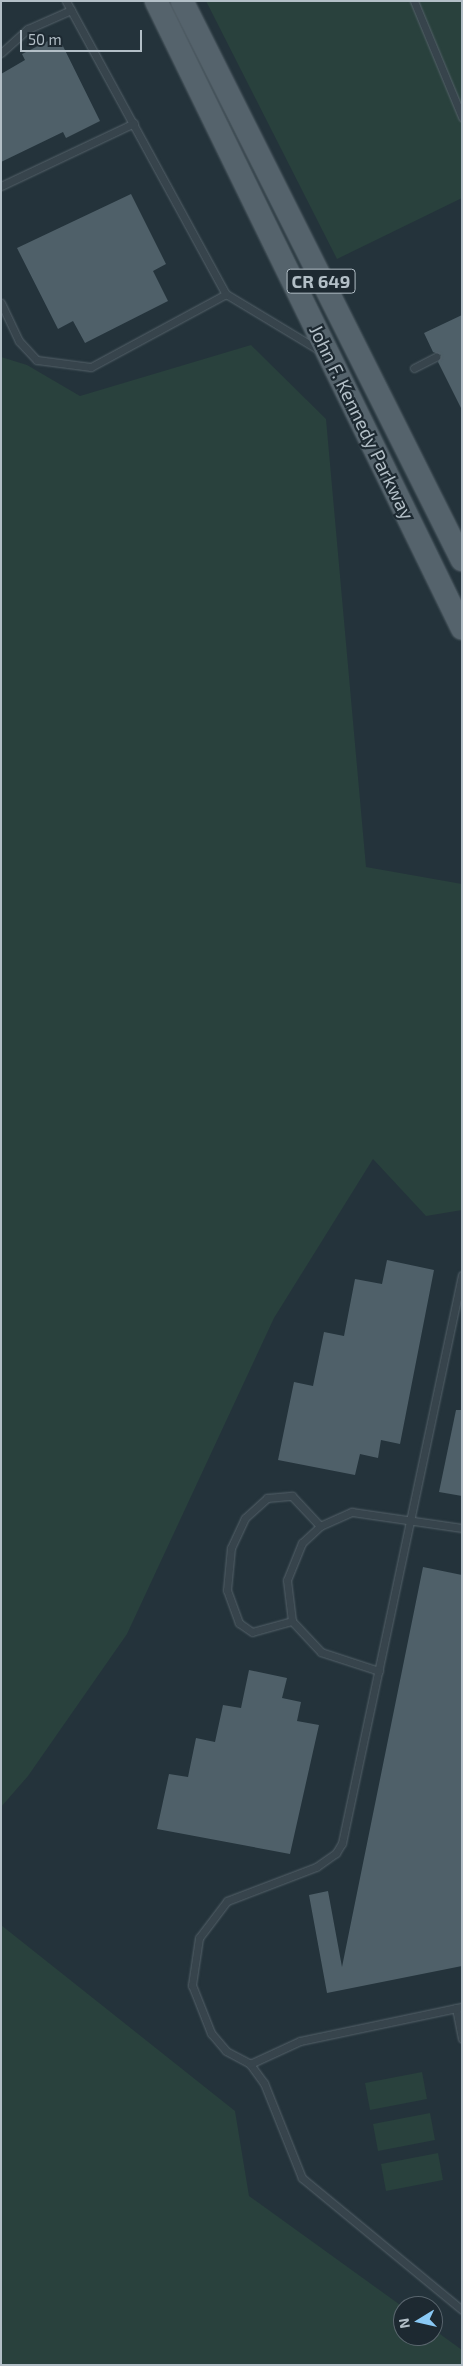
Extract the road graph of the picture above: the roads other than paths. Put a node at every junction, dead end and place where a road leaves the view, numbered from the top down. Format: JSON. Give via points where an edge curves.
{"nodes":[{"id":1,"x":66,"y":1,"type":"edge"},
{"id":2,"x":156,"y":1,"type":"edge"},
{"id":3,"x":182,"y":1,"type":"edge"},
{"id":4,"x":414,"y":1,"type":"edge"},
{"id":5,"x":72,"y":10,"type":"junction"},
{"id":6,"x":1,"y":53,"type":"edge"},
{"id":7,"x":462,"y":117,"type":"edge"},
{"id":8,"x":134,"y":123,"type":"junction"},
{"id":9,"x":1,"y":186,"type":"edge"},
{"id":10,"x":226,"y":294,"type":"junction"},
{"id":11,"x":1,"y":303,"type":"edge"},
{"id":12,"x":436,"y":357,"type":"dead end"},
{"id":13,"x":331,"y":358,"type":"junction"},
{"id":14,"x":414,"y":368,"type":"dead end"},
{"id":15,"x":460,"y":556,"type":"edge"},
{"id":16,"x":462,"y":628,"type":"edge"},
{"id":17,"x":462,"y":1275,"type":"edge"},
{"id":18,"x":411,"y":1519,"type":"junction"},
{"id":19,"x":320,"y":1526,"type":"junction"},
{"id":20,"x":462,"y":1528,"type":"edge"},
{"id":21,"x":292,"y":1621,"type":"junction"},
{"id":22,"x":379,"y":1671,"type":"junction"},
{"id":23,"x":459,"y":2007,"type":"edge"},
{"id":24,"x":462,"y":2038,"type":"edge"},
{"id":25,"x":250,"y":2064,"type":"junction"},
{"id":26,"x":462,"y":2310,"type":"edge"}],
"edges":[{"from":1,"to":5,"type":"lane"},
{"from":2,"to":13,"type":"main road","name":"John F. Kennedy Parkway","number":"CR 649"},
{"from":3,"to":15,"type":"main road","name":"John F. Kennedy Parkway","number":"CR 649"},
{"from":4,"to":7,"type":"lane"},
{"from":5,"to":6,"type":"lane","via":[[28,29]]},
{"from":5,"to":8,"type":"lane"},
{"from":8,"to":9,"type":"lane"},
{"from":8,"to":10,"type":"lane"},
{"from":10,"to":11,"type":"lane","via":[[91,367],[37,360],[19,341]]},
{"from":10,"to":13,"type":"lane"},
{"from":12,"to":14,"type":"lane"},
{"from":13,"to":16,"type":"main road","name":"John F. Kennedy Parkway","number":"CR 649"},
{"from":17,"to":18,"type":"lane"},
{"from":18,"to":19,"type":"lane","via":[[352,1512]]},
{"from":18,"to":20,"type":"lane"},
{"from":18,"to":22,"type":"lane"},
{"from":19,"to":21,"type":"lane","via":[[306,1538],[287,1580]]},
{"from":19,"to":21,"type":"lane","via":[[292,1496],[267,1498],[245,1518],[231,1548],[227,1590],[238,1623],[252,1632]]},
{"from":21,"to":22,"type":"lane","via":[[321,1652]]},
{"from":22,"to":25,"type":"lane","via":[[346,1832],[336,1854],[316,1867],[227,1901],[199,1938],[192,1985],[199,2009],[226,2051]]},
{"from":23,"to":24,"type":"lane"},
{"from":23,"to":25,"type":"lane","via":[[300,2041]]},
{"from":25,"to":26,"type":"lane","via":[[264,2083],[302,2178]]}]}
